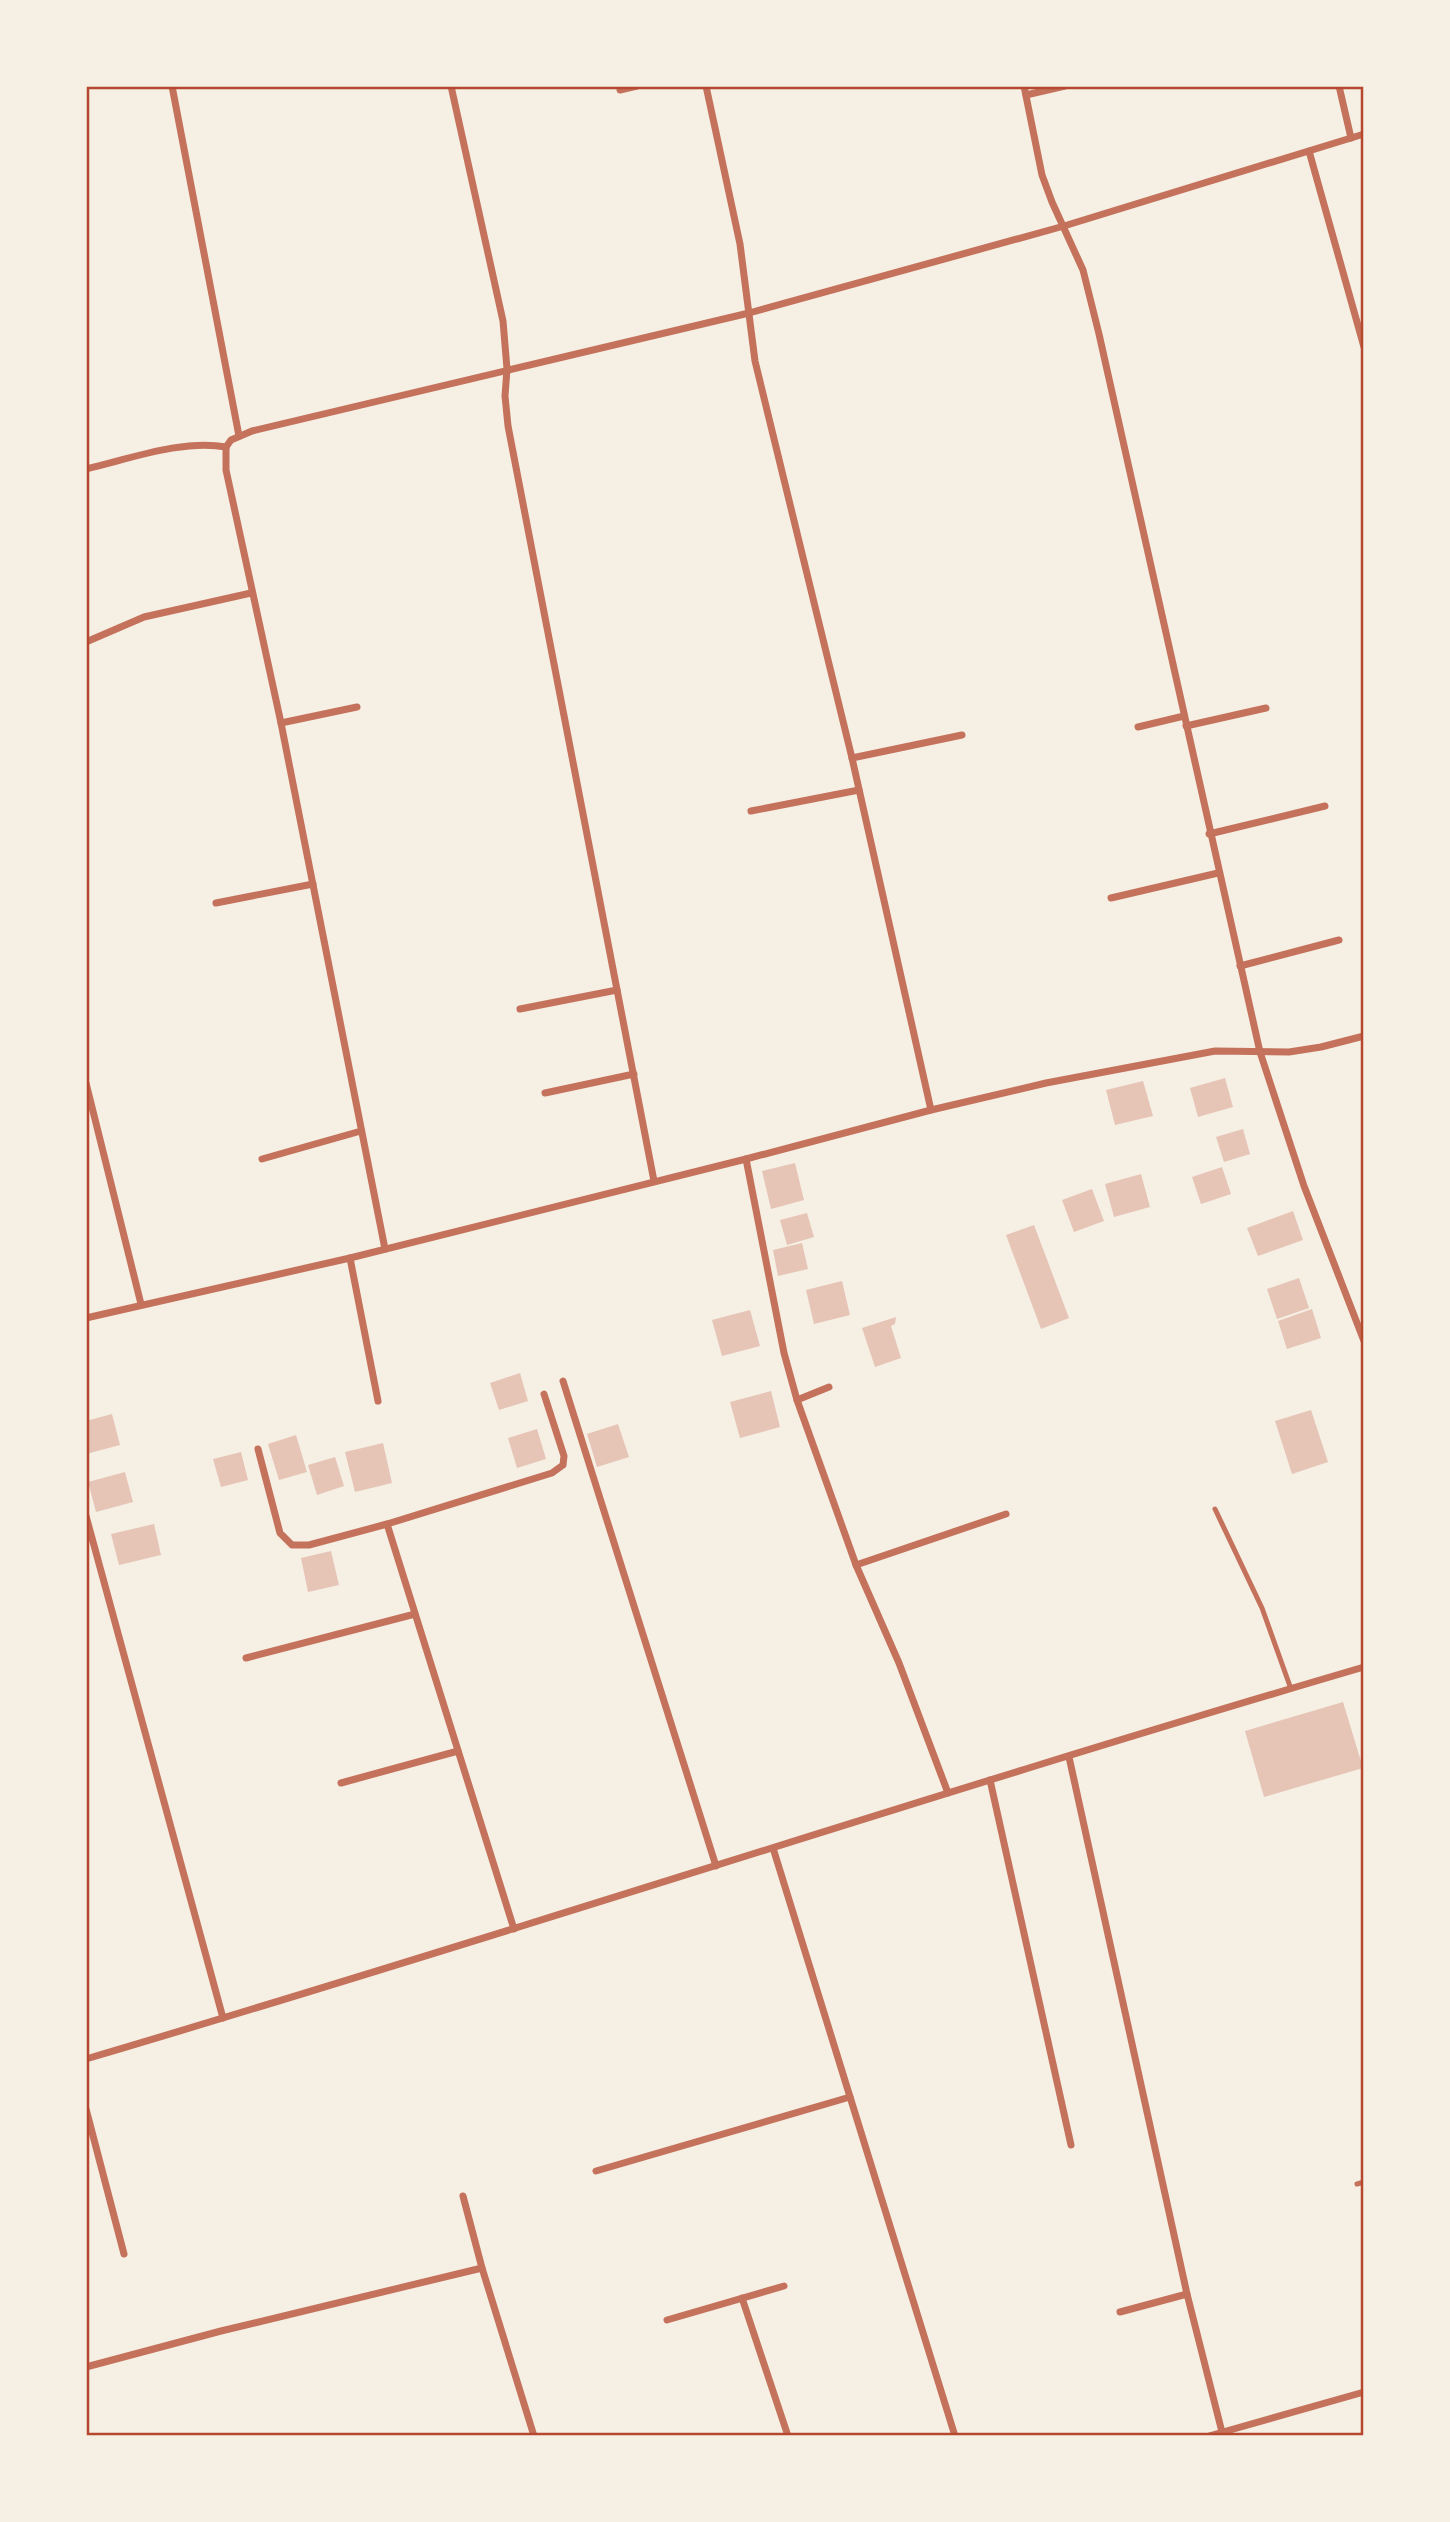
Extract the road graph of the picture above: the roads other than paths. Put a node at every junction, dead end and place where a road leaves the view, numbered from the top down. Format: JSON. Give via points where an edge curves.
{"nodes":[{"id":1,"x":172,"y":86,"type":"edge"},
{"id":2,"x":452,"y":86,"type":"edge"},
{"id":3,"x":638,"y":86,"type":"edge"},
{"id":4,"x":706,"y":86,"type":"edge"},
{"id":5,"x":1024,"y":86,"type":"edge"},
{"id":6,"x":1065,"y":86,"type":"edge"},
{"id":7,"x":1339,"y":86,"type":"edge"},
{"id":8,"x":620,"y":90,"type":"dead end"},
{"id":9,"x":1026,"y":94,"type":"junction"},
{"id":10,"x":1364,"y":134,"type":"edge"},
{"id":11,"x":1351,"y":138,"type":"junction"},
{"id":12,"x":1309,"y":151,"type":"junction"},
{"id":13,"x":1063,"y":226,"type":"junction"},
{"id":14,"x":749,"y":313,"type":"junction"},
{"id":15,"x":1364,"y":347,"type":"edge"},
{"id":16,"x":507,"y":369,"type":"junction"},
{"id":17,"x":239,"y":436,"type":"junction"},
{"id":18,"x":226,"y":447,"type":"junction"},
{"id":19,"x":86,"y":469,"type":"edge"},
{"id":20,"x":251,"y":593,"type":"junction"},
{"id":21,"x":86,"y":642,"type":"edge"},
{"id":22,"x":357,"y":707,"type":"dead end"},
{"id":23,"x":1266,"y":708,"type":"dead end"},
{"id":24,"x":1184,"y":716,"type":"junction"},
{"id":25,"x":281,"y":723,"type":"junction"},
{"id":26,"x":1186,"y":726,"type":"junction"},
{"id":27,"x":1138,"y":727,"type":"dead end"},
{"id":28,"x":962,"y":735,"type":"dead end"},
{"id":29,"x":852,"y":758,"type":"junction"},
{"id":30,"x":859,"y":790,"type":"junction"},
{"id":31,"x":1325,"y":806,"type":"dead end"},
{"id":32,"x":751,"y":811,"type":"dead end"},
{"id":33,"x":1209,"y":834,"type":"junction"},
{"id":34,"x":1218,"y":873,"type":"junction"},
{"id":35,"x":313,"y":884,"type":"junction"},
{"id":36,"x":1111,"y":898,"type":"dead end"},
{"id":37,"x":216,"y":903,"type":"dead end"},
{"id":38,"x":1339,"y":940,"type":"dead end"},
{"id":39,"x":1240,"y":966,"type":"junction"},
{"id":40,"x":617,"y":990,"type":"junction"},
{"id":41,"x":520,"y":1009,"type":"dead end"},
{"id":42,"x":1364,"y":1036,"type":"edge"},
{"id":43,"x":1260,"y":1052,"type":"junction"},
{"id":44,"x":634,"y":1074,"type":"junction"},
{"id":45,"x":86,"y":1083,"type":"edge"},
{"id":46,"x":545,"y":1093,"type":"dead end"},
{"id":47,"x":931,"y":1110,"type":"junction"},
{"id":48,"x":361,"y":1131,"type":"junction"},
{"id":49,"x":262,"y":1159,"type":"dead end"},
{"id":50,"x":746,"y":1159,"type":"junction"},
{"id":51,"x":654,"y":1181,"type":"junction"},
{"id":52,"x":385,"y":1249,"type":"junction"},
{"id":53,"x":350,"y":1258,"type":"junction"},
{"id":54,"x":141,"y":1304,"type":"junction"},
{"id":55,"x":86,"y":1318,"type":"edge"},
{"id":56,"x":1364,"y":1341,"type":"edge"},
{"id":57,"x":563,"y":1381,"type":"dead end"},
{"id":58,"x":829,"y":1387,"type":"dead end"},
{"id":59,"x":544,"y":1394,"type":"dead end"},
{"id":60,"x":797,"y":1400,"type":"junction"},
{"id":61,"x":378,"y":1401,"type":"dead end"},
{"id":62,"x":258,"y":1450,"type":"dead end"},
{"id":63,"x":1215,"y":1509,"type":"dead end"},
{"id":64,"x":1006,"y":1514,"type":"dead end"},
{"id":65,"x":86,"y":1516,"type":"edge"},
{"id":66,"x":387,"y":1524,"type":"junction"},
{"id":67,"x":856,"y":1564,"type":"junction"},
{"id":68,"x":415,"y":1614,"type":"junction"},
{"id":69,"x":246,"y":1658,"type":"dead end"},
{"id":70,"x":1364,"y":1667,"type":"edge"},
{"id":71,"x":1291,"y":1689,"type":"junction"},
{"id":72,"x":458,"y":1751,"type":"junction"},
{"id":73,"x":1069,"y":1757,"type":"junction"},
{"id":74,"x":990,"y":1780,"type":"junction"},
{"id":75,"x":341,"y":1783,"type":"dead end"},
{"id":76,"x":948,"y":1793,"type":"junction"},
{"id":77,"x":773,"y":1848,"type":"junction"},
{"id":78,"x":716,"y":1866,"type":"junction"},
{"id":79,"x":514,"y":1929,"type":"junction"},
{"id":80,"x":223,"y":2018,"type":"junction"},
{"id":81,"x":86,"y":2059,"type":"edge"},
{"id":82,"x":850,"y":2096,"type":"junction"},
{"id":83,"x":86,"y":2109,"type":"edge"},
{"id":84,"x":1071,"y":2145,"type":"dead end"},
{"id":85,"x":596,"y":2171,"type":"dead end"},
{"id":86,"x":1364,"y":2182,"type":"edge"},
{"id":87,"x":1357,"y":2184,"type":"dead end"},
{"id":88,"x":463,"y":2196,"type":"dead end"},
{"id":89,"x":124,"y":2254,"type":"dead end"},
{"id":90,"x":482,"y":2268,"type":"junction"},
{"id":91,"x":785,"y":2286,"type":"dead end"},
{"id":92,"x":1187,"y":2294,"type":"junction"},
{"id":93,"x":742,"y":2298,"type":"junction"},
{"id":94,"x":1120,"y":2312,"type":"dead end"},
{"id":95,"x":667,"y":2320,"type":"dead end"},
{"id":96,"x":86,"y":2367,"type":"edge"},
{"id":97,"x":1364,"y":2392,"type":"edge"},
{"id":98,"x":1222,"y":2434,"type":"edge"},
{"id":99,"x":534,"y":2436,"type":"edge"},
{"id":100,"x":788,"y":2436,"type":"edge"},
{"id":101,"x":955,"y":2436,"type":"edge"},
{"id":102,"x":1209,"y":2436,"type":"edge"}],
"edges":[{"from":1,"to":17,"type":"street"},
{"from":2,"to":16,"type":"street","via":[[503,321]]},
{"from":3,"to":8,"type":"street"},
{"from":4,"to":14,"type":"street","via":[[740,244]]},
{"from":5,"to":9,"type":"street"},
{"from":6,"to":9,"type":"street"},
{"from":7,"to":11,"type":"street"},
{"from":9,"to":13,"type":"street","via":[[1042,175]]},
{"from":10,"to":11,"type":"street"},
{"from":11,"to":12,"type":"street"},
{"from":12,"to":13,"type":"street"},
{"from":12,"to":15,"type":"street"},
{"from":13,"to":14,"type":"street"},
{"from":13,"to":24,"type":"street","via":[[1083,270],[1099,334]]},
{"from":14,"to":16,"type":"street"},
{"from":14,"to":29,"type":"street","via":[[755,361]]},
{"from":16,"to":17,"type":"street"},
{"from":16,"to":40,"type":"street","via":[[508,426]]},
{"from":17,"to":18,"type":"street"},
{"from":18,"to":19,"type":"street","via":[[185,446]]},
{"from":18,"to":20,"type":"street","via":[[226,470]]},
{"from":20,"to":21,"type":"street","via":[[144,617]]},
{"from":20,"to":25,"type":"street"},
{"from":22,"to":25,"type":"street"},
{"from":23,"to":26,"type":"street"},
{"from":24,"to":26,"type":"street"},
{"from":24,"to":27,"type":"street"},
{"from":25,"to":35,"type":"street"},
{"from":26,"to":33,"type":"street"},
{"from":28,"to":29,"type":"street"},
{"from":29,"to":30,"type":"street"},
{"from":30,"to":32,"type":"street"},
{"from":30,"to":47,"type":"street"},
{"from":31,"to":33,"type":"street"},
{"from":33,"to":34,"type":"street"},
{"from":34,"to":36,"type":"street"},
{"from":34,"to":39,"type":"street"},
{"from":35,"to":37,"type":"street"},
{"from":35,"to":48,"type":"street"},
{"from":38,"to":39,"type":"street"},
{"from":39,"to":43,"type":"street"},
{"from":40,"to":41,"type":"street"},
{"from":40,"to":44,"type":"street"},
{"from":42,"to":43,"type":"street","via":[[1289,1052]]},
{"from":43,"to":47,"type":"street","via":[[1203,1053]]},
{"from":43,"to":56,"type":"street","via":[[1304,1186]]},
{"from":44,"to":46,"type":"street"},
{"from":44,"to":51,"type":"street"},
{"from":45,"to":54,"type":"street"},
{"from":47,"to":50,"type":"street"},
{"from":48,"to":49,"type":"street"},
{"from":48,"to":52,"type":"street"},
{"from":50,"to":51,"type":"street"},
{"from":50,"to":60,"type":"street"},
{"from":51,"to":52,"type":"street"},
{"from":52,"to":53,"type":"street"},
{"from":53,"to":54,"type":"street"},
{"from":53,"to":61,"type":"street"},
{"from":54,"to":55,"type":"street"},
{"from":57,"to":78,"type":"street"},
{"from":58,"to":60,"type":"street"},
{"from":59,"to":66,"type":"street","via":[[563,1465],[552,1473]]},
{"from":60,"to":67,"type":"street"},
{"from":62,"to":66,"type":"street","via":[[280,1533],[292,1545],[309,1545]]},
{"from":63,"to":71,"type":"lane","via":[[1262,1608]]},
{"from":64,"to":67,"type":"street"},
{"from":65,"to":80,"type":"street"},
{"from":66,"to":68,"type":"street"},
{"from":67,"to":76,"type":"street"},
{"from":68,"to":69,"type":"street"},
{"from":68,"to":72,"type":"street"},
{"from":70,"to":71,"type":"street"},
{"from":71,"to":73,"type":"street"},
{"from":72,"to":75,"type":"street"},
{"from":72,"to":79,"type":"street"},
{"from":73,"to":74,"type":"street"},
{"from":73,"to":92,"type":"street"},
{"from":74,"to":76,"type":"street"},
{"from":74,"to":84,"type":"street"},
{"from":76,"to":77,"type":"street"},
{"from":77,"to":78,"type":"street"},
{"from":77,"to":82,"type":"street"},
{"from":78,"to":79,"type":"street"},
{"from":79,"to":80,"type":"street"},
{"from":80,"to":81,"type":"street"},
{"from":82,"to":85,"type":"street"},
{"from":82,"to":101,"type":"street"},
{"from":83,"to":89,"type":"street"},
{"from":86,"to":87,"type":"lane"},
{"from":88,"to":90,"type":"street"},
{"from":90,"to":96,"type":"street"},
{"from":90,"to":99,"type":"street"},
{"from":91,"to":93,"type":"street"},
{"from":92,"to":94,"type":"street"},
{"from":92,"to":98,"type":"street"},
{"from":93,"to":95,"type":"street"},
{"from":93,"to":100,"type":"street"},
{"from":97,"to":98,"type":"street"},
{"from":98,"to":102,"type":"street"}]}
